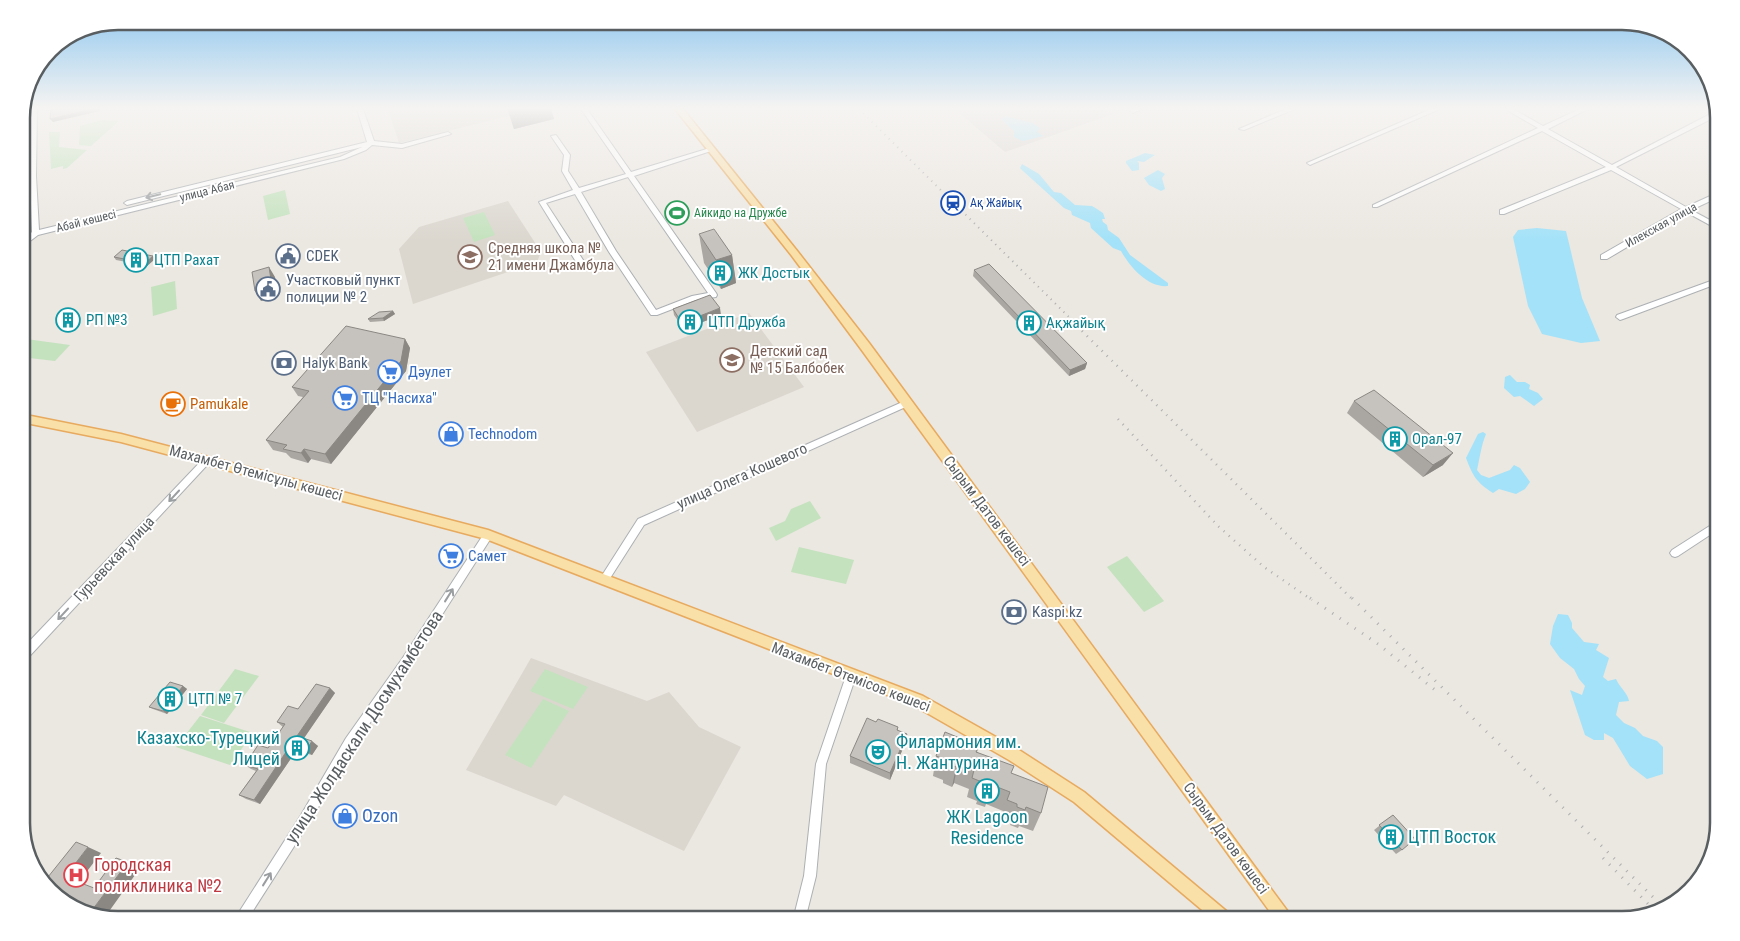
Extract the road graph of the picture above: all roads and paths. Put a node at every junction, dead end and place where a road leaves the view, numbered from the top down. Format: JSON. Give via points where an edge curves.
{"nodes":[{"id":1,"x":33,"y":153,"type":"edge"},
{"id":2,"x":331,"y":153,"type":"edge"},
{"id":3,"x":356,"y":153,"type":"edge"},
{"id":4,"x":565,"y":153,"type":"edge"},
{"id":5,"x":614,"y":153,"type":"edge"},
{"id":6,"x":700,"y":153,"type":"edge"},
{"id":7,"x":715,"y":153,"type":"edge"},
{"id":8,"x":1334,"y":153,"type":"edge"},
{"id":9,"x":1490,"y":153,"type":"edge"},
{"id":10,"x":1586,"y":153,"type":"edge"},
{"id":11,"x":1639,"y":153,"type":"edge"},
{"id":12,"x":1310,"y":163,"type":"dead end"},
{"id":13,"x":1612,"y":167,"type":"junction"},
{"id":14,"x":629,"y":175,"type":"junction"},
{"id":15,"x":578,"y":192,"type":"junction"},
{"id":16,"x":1710,"y":198,"type":"edge"},
{"id":17,"x":127,"y":203,"type":"dead end"},
{"id":18,"x":1375,"y":206,"type":"dead end"},
{"id":19,"x":1685,"y":210,"type":"junction"},
{"id":20,"x":126,"y":211,"type":"joint"},
{"id":21,"x":1502,"y":212,"type":"dead end"},
{"id":22,"x":1710,"y":223,"type":"edge"},
{"id":23,"x":36,"y":233,"type":"junction"},
{"id":24,"x":30,"y":239,"type":"edge"},
{"id":25,"x":1604,"y":257,"type":"dead end"},
{"id":26,"x":581,"y":262,"type":"dead end"},
{"id":27,"x":1710,"y":283,"type":"edge"},
{"id":28,"x":1620,"y":317,"type":"dead end"},
{"id":29,"x":907,"y":403,"type":"junction"},
{"id":30,"x":30,"y":420,"type":"edge"},
{"id":31,"x":207,"y":460,"type":"junction"},
{"id":32,"x":1710,"y":530,"type":"edge"},
{"id":33,"x":488,"y":535,"type":"junction"},
{"id":34,"x":1675,"y":553,"type":"dead end"},
{"id":35,"x":604,"y":580,"type":"junction"},
{"id":36,"x":30,"y":649,"type":"edge"},
{"id":37,"x":851,"y":676,"type":"junction"},
{"id":38,"x":246,"y":911,"type":"edge"},
{"id":39,"x":801,"y":911,"type":"edge"},
{"id":40,"x":1215,"y":911,"type":"edge"},
{"id":41,"x":1279,"y":911,"type":"edge"}],
"edges":[{"from":1,"to":23,"type":"street"},
{"from":2,"to":17,"type":"street","name":"улица Абая","one_way":true},
{"from":3,"to":20,"type":"street","name":"улица Абая"},
{"from":4,"to":15,"type":"street","via":[[565,171]]},
{"from":5,"to":14,"type":"street"},
{"from":6,"to":14,"type":"street"},
{"from":7,"to":29,"type":"main road","name":"Сырым Датов көшесі"},
{"from":8,"to":12,"type":"street"},
{"from":9,"to":18,"type":"street"},
{"from":10,"to":13,"type":"street"},
{"from":11,"to":13,"type":"street"},
{"from":13,"to":19,"type":"street"},
{"from":13,"to":21,"type":"street"},
{"from":14,"to":15,"type":"street"},
{"from":14,"to":15,"type":"street","via":[[713,295],[654,313]]},
{"from":15,"to":26,"type":"street","via":[[542,202]]},
{"from":16,"to":19,"type":"street","name":"Илекская улица"},
{"from":19,"to":22,"type":"street"},
{"from":19,"to":25,"type":"street","name":"Илекская улица"},
{"from":20,"to":23,"type":"street","name":"Абай көшесі"},
{"from":23,"to":24,"type":"street","name":"Абай көшесі"},
{"from":27,"to":28,"type":"street"},
{"from":29,"to":35,"type":"street","name":"улица Олега Кошевого","via":[[641,522]]},
{"from":29,"to":41,"type":"main road","name":"Сырым Датов көшесі"},
{"from":30,"to":31,"type":"main road","name":"Махамбет Өтемісұлы көшесі"},
{"from":31,"to":33,"type":"main road","name":"Махамбет Өтемісұлы көшесі"},
{"from":31,"to":36,"type":"street","name":"Гурьевская улица","one_way":true},
{"from":32,"to":34,"type":"street"},
{"from":33,"to":35,"type":"main road","name":"Махамбет Өтемісов көшесі"},
{"from":38,"to":33,"type":"street","name":"улица Жолдаскали Досмухамбетова","one_way":true,"via":[[356,734]]},
{"from":35,"to":37,"type":"main road","name":"Махамбет Өтемісов көшесі"},
{"from":37,"to":39,"type":"street","via":[[821,764],[810,876]]},
{"from":37,"to":40,"type":"main road","name":"Махамбет Өтемісов көшесі","via":[[890,688],[940,712],[1025,762],[1079,797]]}]}
